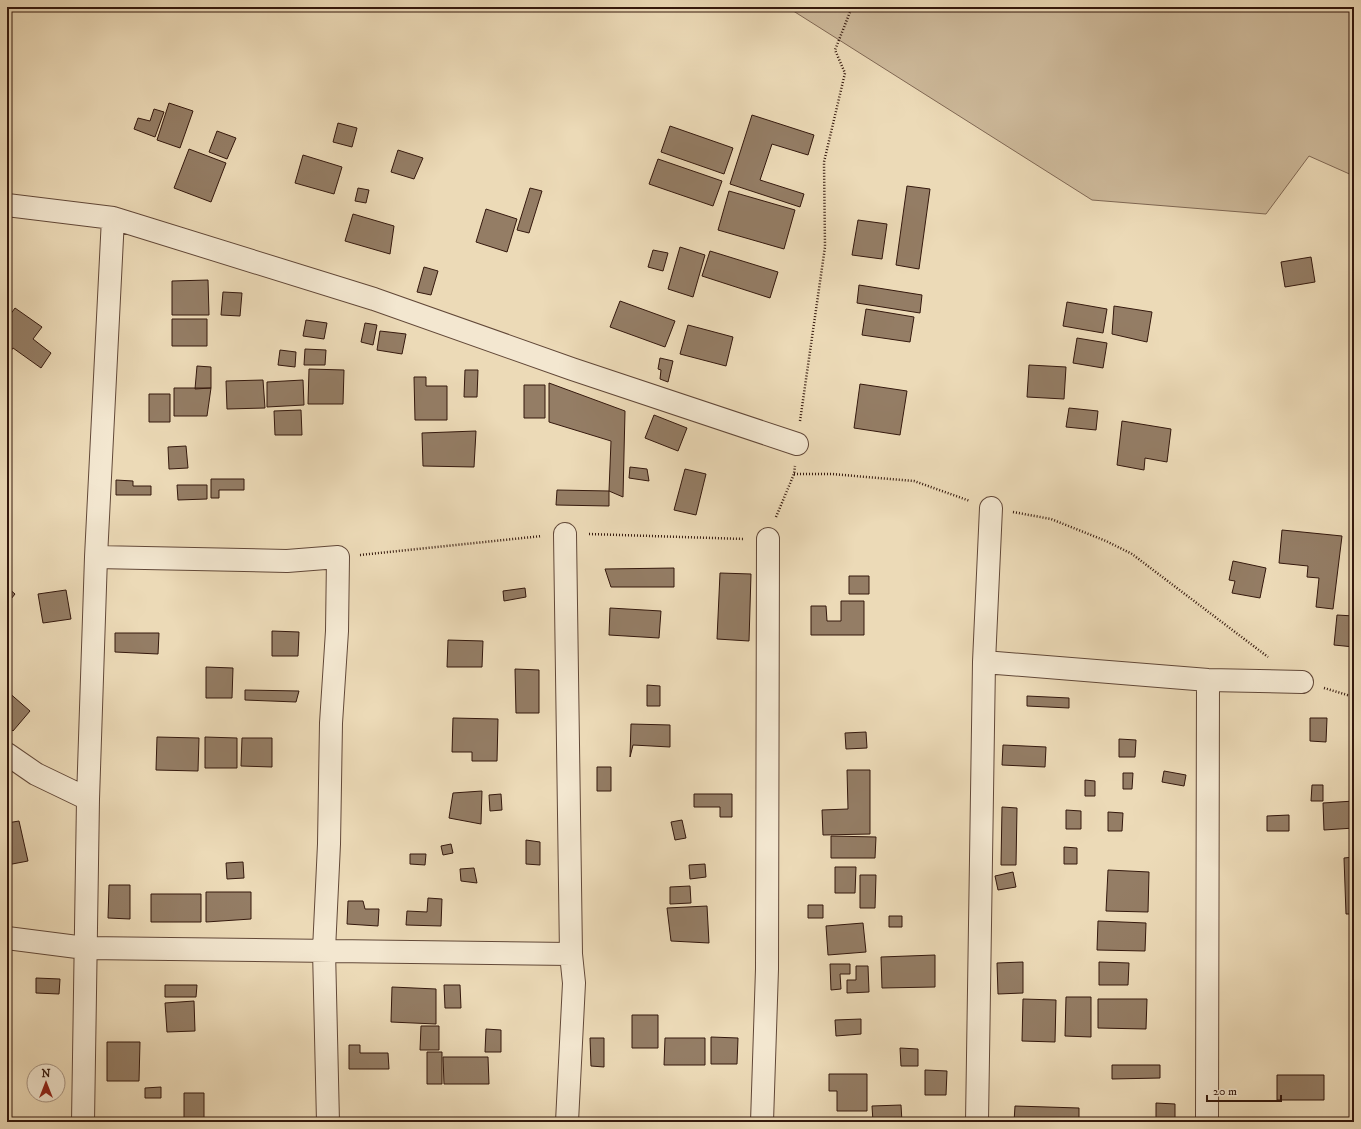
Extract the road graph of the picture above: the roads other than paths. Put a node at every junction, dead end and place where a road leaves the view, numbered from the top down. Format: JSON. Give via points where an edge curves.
{"nodes":[{"id":1,"x":7,"y":205,"type":"edge"},
{"id":2,"x":113,"y":218,"type":"junction"},
{"id":3,"x":797,"y":444,"type":"dead end"},
{"id":4,"x":991,"y":508,"type":"road end"},
{"id":5,"x":565,"y":534,"type":"dead end"},
{"id":6,"x":768,"y":539,"type":"dead end"},
{"id":7,"x":96,"y":557,"type":"junction"},
{"id":8,"x":984,"y":662,"type":"junction"},
{"id":9,"x":1208,"y":680,"type":"junction"},
{"id":10,"x":1302,"y":682,"type":"road end"},
{"id":11,"x":7,"y":754,"type":"edge"},
{"id":12,"x":88,"y":799,"type":"junction"},
{"id":13,"x":7,"y":938,"type":"edge"},
{"id":14,"x":85,"y":948,"type":"junction"},
{"id":15,"x":324,"y":950,"type":"junction"},
{"id":16,"x":571,"y":954,"type":"junction"},
{"id":17,"x":83,"y":1122,"type":"edge"},
{"id":18,"x":328,"y":1122,"type":"edge"},
{"id":19,"x":567,"y":1122,"type":"edge"},
{"id":20,"x":762,"y":1122,"type":"edge"},
{"id":21,"x":977,"y":1122,"type":"edge"},
{"id":22,"x":1207,"y":1122,"type":"edge"}],
"edges":[{"from":1,"to":2,"type":"street"},
{"from":2,"to":3,"type":"street","via":[[374,299],[572,369]]},
{"from":2,"to":7,"type":"street"},
{"from":4,"to":8,"type":"street"},
{"from":5,"to":16,"type":"street"},
{"from":6,"to":20,"type":"street","via":[[767,969]]},
{"from":7,"to":12,"type":"street"},
{"from":7,"to":15,"type":"street","via":[[287,561],[338,557]]},
{"from":8,"to":9,"type":"street"},
{"from":8,"to":21,"type":"street"},
{"from":9,"to":10,"type":"street"},
{"from":9,"to":22,"type":"street"},
{"from":11,"to":12,"type":"street","via":[[36,774]]},
{"from":12,"to":14,"type":"street"},
{"from":13,"to":14,"type":"street"},
{"from":14,"to":15,"type":"street"},
{"from":14,"to":17,"type":"street"},
{"from":15,"to":16,"type":"street"},
{"from":15,"to":18,"type":"street"},
{"from":16,"to":19,"type":"street","via":[[574,982]]}]}
